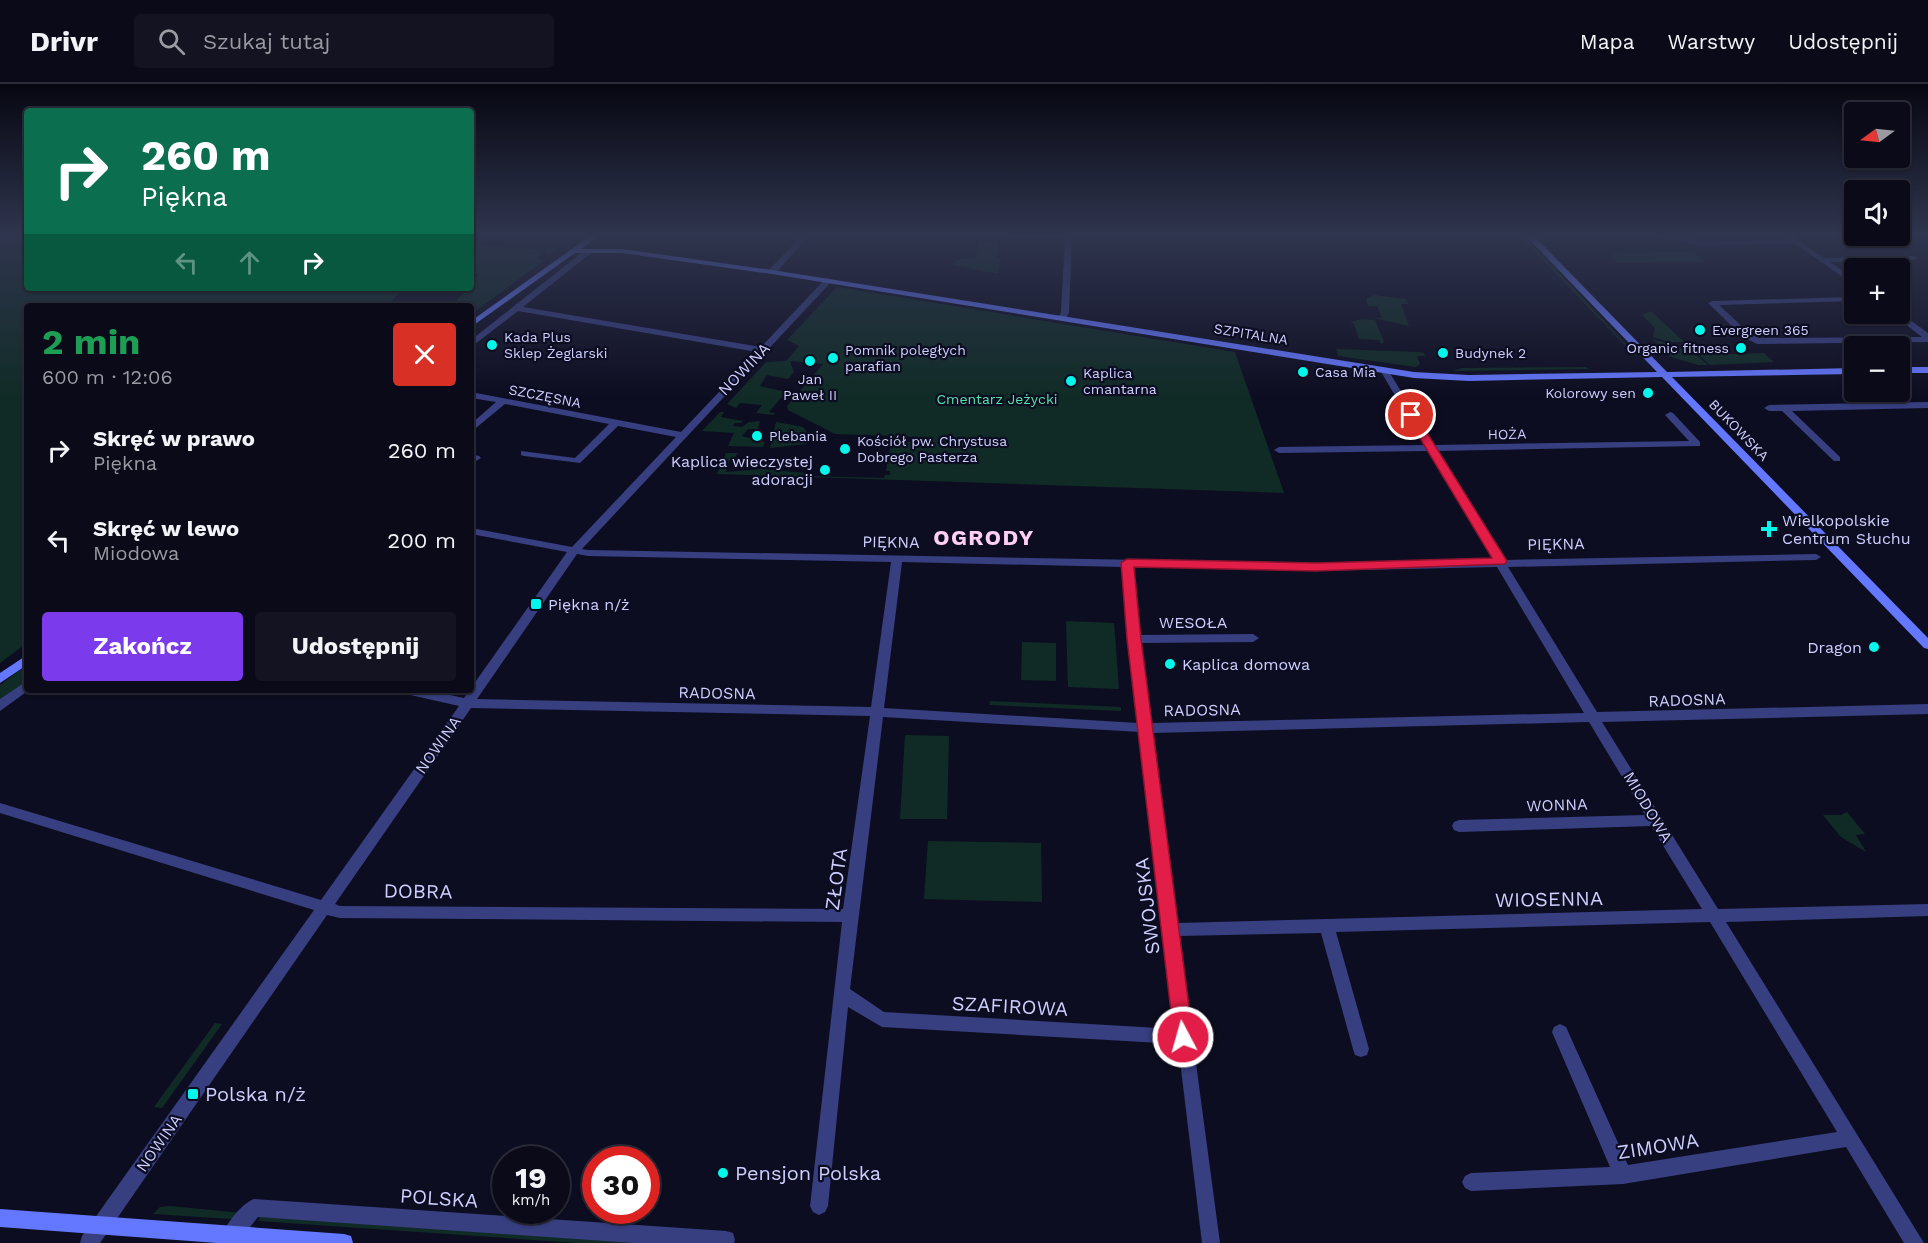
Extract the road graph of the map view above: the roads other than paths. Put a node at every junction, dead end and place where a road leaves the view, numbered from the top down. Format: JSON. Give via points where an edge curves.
{"nodes":[{"id":1,"x":518,"y":290,"type":"edge"},
{"id":2,"x":540,"y":290,"type":"edge"},
{"id":3,"x":819,"y":290,"type":"edge"},
{"id":4,"x":893,"y":290,"type":"edge"},
{"id":5,"x":1065,"y":290,"type":"edge"},
{"id":6,"x":1583,"y":290,"type":"edge"},
{"id":7,"x":1844,"y":299,"type":"edge"},
{"id":8,"x":517,"y":308,"type":"junction"},
{"id":9,"x":1063,"y":317,"type":"junction"},
{"id":10,"x":474,"y":323,"type":"edge"},
{"id":11,"x":1909,"y":324,"type":"edge"},
{"id":12,"x":1928,"y":338,"type":"edge"},
{"id":13,"x":474,"y":342,"type":"edge"},
{"id":14,"x":762,"y":350,"type":"junction"},
{"id":15,"x":1384,"y":370,"type":"junction"},
{"id":16,"x":1910,"y":370,"type":"edge"},
{"id":17,"x":1928,"y":370,"type":"edge"},
{"id":18,"x":1844,"y":371,"type":"edge"},
{"id":19,"x":1664,"y":374,"type":"junction"},
{"id":20,"x":474,"y":396,"type":"edge"},
{"id":21,"x":503,"y":401,"type":"junction"},
{"id":22,"x":1928,"y":405,"type":"edge"},
{"id":23,"x":1769,"y":408,"type":"dead end"},
{"id":24,"x":1784,"y":408,"type":"junction"},
{"id":25,"x":1670,"y":415,"type":"dead end"},
{"id":26,"x":615,"y":423,"type":"junction"},
{"id":27,"x":474,"y":426,"type":"edge"},
{"id":28,"x":682,"y":435,"type":"junction"},
{"id":29,"x":1432,"y":449,"type":"junction"},
{"id":30,"x":1279,"y":450,"type":"dead end"},
{"id":31,"x":524,"y":453,"type":"dead end"},
{"id":32,"x":1837,"y":459,"type":"dead end"},
{"id":33,"x":474,"y":532,"type":"edge"},
{"id":34,"x":573,"y":552,"type":"junction"},
{"id":35,"x":1816,"y":557,"type":"dead end"},
{"id":36,"x":897,"y":559,"type":"junction"},
{"id":37,"x":1500,"y":561,"type":"junction"},
{"id":38,"x":1127,"y":563,"type":"junction"},
{"id":39,"x":1253,"y":638,"type":"dead end"},
{"id":40,"x":1134,"y":639,"type":"junction"},
{"id":41,"x":1927,"y":642,"type":"edge"},
{"id":42,"x":24,"y":661,"type":"edge"},
{"id":43,"x":0,"y":679,"type":"edge"},
{"id":44,"x":24,"y":687,"type":"edge"},
{"id":45,"x":420,"y":693,"type":"edge"},
{"id":46,"x":467,"y":703,"type":"junction"},
{"id":47,"x":0,"y":706,"type":"edge"},
{"id":48,"x":1928,"y":709,"type":"edge"},
{"id":49,"x":878,"y":712,"type":"junction"},
{"id":50,"x":1595,"y":718,"type":"junction"},
{"id":51,"x":1147,"y":728,"type":"junction"},
{"id":52,"x":0,"y":808,"type":"edge"},
{"id":53,"x":1655,"y":820,"type":"junction"},
{"id":54,"x":1459,"y":826,"type":"dead end"},
{"id":55,"x":324,"y":908,"type":"junction"},
{"id":56,"x":1928,"y":910,"type":"edge"},
{"id":57,"x":850,"y":916,"type":"junction"},
{"id":58,"x":1715,"y":916,"type":"junction"},
{"id":59,"x":1327,"y":926,"type":"junction"},
{"id":60,"x":1172,"y":930,"type":"junction"},
{"id":61,"x":843,"y":993,"type":"junction"},
{"id":62,"x":1560,"y":1032,"type":"dead end"},
{"id":63,"x":1183,"y":1037,"type":"junction"},
{"id":64,"x":1361,"y":1049,"type":"dead end"},
{"id":65,"x":1851,"y":1138,"type":"junction"},
{"id":66,"x":1623,"y":1175,"type":"junction"},
{"id":67,"x":1471,"y":1182,"type":"dead end"},
{"id":68,"x":819,"y":1206,"type":"dead end"},
{"id":69,"x":0,"y":1218,"type":"edge"},
{"id":70,"x":101,"y":1226,"type":"junction"},
{"id":71,"x":231,"y":1235,"type":"junction"},
{"id":72,"x":725,"y":1241,"type":"edge"},
{"id":73,"x":89,"y":1243,"type":"edge"},
{"id":74,"x":344,"y":1243,"type":"edge"},
{"id":75,"x":1211,"y":1243,"type":"edge"},
{"id":76,"x":1915,"y":1243,"type":"edge"}],
"edges":[{"from":1,"to":10,"type":"street"},
{"from":2,"to":8,"type":"street"},
{"from":3,"to":14,"type":"street","name":"NOWINA"},
{"from":4,"to":9,"type":"street","name":"SZPITALNA"},
{"from":5,"to":9,"type":"street"},
{"from":6,"to":19,"type":"street","name":"BUKOWSKA"},
{"from":7,"to":12,"type":"street","via":[[1712,303],[1746,335],[1757,340]]},
{"from":8,"to":13,"type":"street"},
{"from":8,"to":14,"type":"street"},
{"from":9,"to":15,"type":"street","name":"SZPITALNA"},
{"from":11,"to":12,"type":"street"},
{"from":14,"to":28,"type":"street","name":"NOWINA"},
{"from":15,"to":19,"type":"street","name":"SZPITALNA","via":[[1469,378]]},
{"from":15,"to":29,"type":"street","name":"MIODOWA"},
{"from":16,"to":17,"type":"street"},
{"from":18,"to":19,"type":"street","name":"SZPITALNA"},
{"from":19,"to":41,"type":"street","name":"BUKOWSKA"},
{"from":20,"to":21,"type":"street","name":"SZCZĘSNA"},
{"from":21,"to":26,"type":"street","name":"SZCZĘSNA"},
{"from":21,"to":27,"type":"street"},
{"from":22,"to":24,"type":"street"},
{"from":23,"to":24,"type":"street"},
{"from":24,"to":32,"type":"street"},
{"from":25,"to":29,"type":"street","name":"HOŻA","via":[[1697,444]]},
{"from":26,"to":28,"type":"street","name":"SZCZĘSNA"},
{"from":26,"to":31,"type":"street","via":[[577,461]]},
{"from":28,"to":34,"type":"street","name":"NOWINA"},
{"from":29,"to":30,"type":"street","name":"HOŻA"},
{"from":29,"to":37,"type":"street","name":"MIODOWA"},
{"from":33,"to":34,"type":"street","name":"PIĘKNA"},
{"from":34,"to":36,"type":"street","name":"PIĘKNA"},
{"from":34,"to":46,"type":"street","name":"NOWINA"},
{"from":35,"to":37,"type":"street","name":"PIĘKNA"},
{"from":36,"to":38,"type":"street","name":"PIĘKNA"},
{"from":36,"to":49,"type":"street","name":"ZŁOTA"},
{"from":37,"to":38,"type":"street","name":"PIĘKNA","via":[[1316,567]]},
{"from":37,"to":50,"type":"street","name":"MIODOWA"},
{"from":38,"to":40,"type":"street","name":"SWOJSKA"},
{"from":39,"to":40,"type":"street","name":"WESOŁA"},
{"from":40,"to":51,"type":"street","name":"SWOJSKA"},
{"from":42,"to":43,"type":"street"},
{"from":44,"to":47,"type":"street"},
{"from":45,"to":46,"type":"street","name":"RADOSNA"},
{"from":46,"to":49,"type":"street","name":"RADOSNA"},
{"from":46,"to":55,"type":"street","name":"NOWINA"},
{"from":48,"to":50,"type":"street","name":"RADOSNA"},
{"from":49,"to":51,"type":"street","name":"RADOSNA"},
{"from":49,"to":57,"type":"street","name":"ZŁOTA"},
{"from":50,"to":51,"type":"street","name":"RADOSNA"},
{"from":50,"to":53,"type":"street","name":"MIODOWA"},
{"from":51,"to":60,"type":"street","name":"SWOJSKA"},
{"from":52,"to":55,"type":"street","name":"DOBRA"},
{"from":53,"to":54,"type":"street","name":"WONNA"},
{"from":53,"to":58,"type":"street","name":"MIODOWA"},
{"from":55,"to":57,"type":"street","name":"DOBRA","via":[[340,912]]},
{"from":55,"to":70,"type":"street","name":"NOWINA"},
{"from":56,"to":58,"type":"street","name":"WIOSENNA"},
{"from":57,"to":61,"type":"street","name":"ZŁOTA"},
{"from":58,"to":59,"type":"street","name":"WIOSENNA"},
{"from":58,"to":65,"type":"street","name":"MIODOWA"},
{"from":59,"to":60,"type":"street","name":"WIOSENNA"},
{"from":59,"to":64,"type":"street"},
{"from":60,"to":63,"type":"street","name":"SWOJSKA"},
{"from":61,"to":63,"type":"street","name":"SZAFIROWA","via":[[882,1019]]},
{"from":61,"to":68,"type":"street","name":"ZŁOTA"},
{"from":62,"to":66,"type":"street"},
{"from":63,"to":75,"type":"street","name":"SWOJSKA"},
{"from":65,"to":66,"type":"street","name":"ZIMOWA"},
{"from":65,"to":76,"type":"street","name":"MIODOWA"},
{"from":66,"to":67,"type":"street","name":"ZIMOWA"},
{"from":69,"to":70,"type":"street"},
{"from":70,"to":71,"type":"street"},
{"from":70,"to":73,"type":"street","name":"NOWINA"},
{"from":71,"to":72,"type":"street","name":"POLSKA","via":[[254,1208]]},
{"from":71,"to":74,"type":"street"}]}
